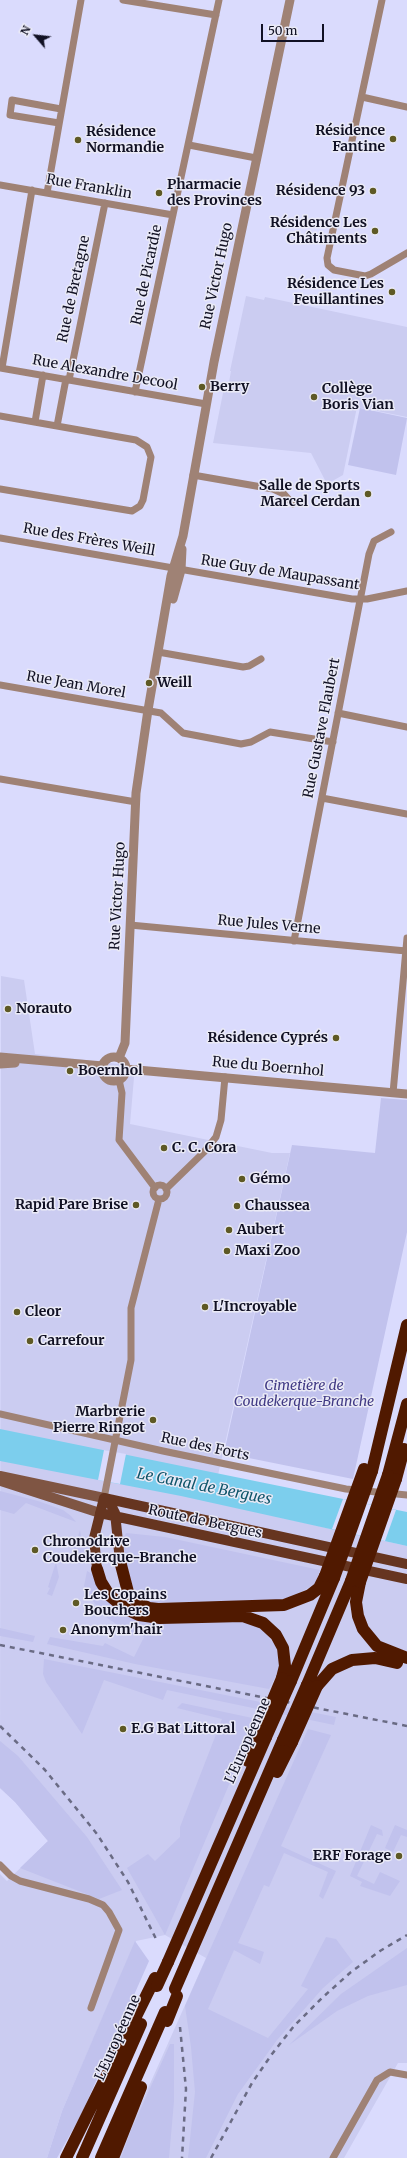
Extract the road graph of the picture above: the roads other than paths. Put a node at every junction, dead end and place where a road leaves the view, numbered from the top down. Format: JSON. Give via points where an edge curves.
{"nodes":[{"id":1,"x":81,"y":0,"type":"edge"},
{"id":2,"x":123,"y":0,"type":"edge"},
{"id":3,"x":219,"y":0,"type":"edge"},
{"id":4,"x":290,"y":0,"type":"edge"},
{"id":5,"x":382,"y":0,"type":"edge"},
{"id":6,"x":216,"y":15,"type":"junction"},
{"id":7,"x":362,"y":97,"type":"junction"},
{"id":8,"x":407,"y":107,"type":"edge"},
{"id":9,"x":61,"y":109,"type":"junction"},
{"id":10,"x":59,"y":123,"type":"junction"},
{"id":11,"x":189,"y":145,"type":"junction"},
{"id":12,"x":256,"y":158,"type":"junction"},
{"id":13,"x":0,"y":185,"type":"edge"},
{"id":14,"x":32,"y":190,"type":"junction"},
{"id":15,"x":47,"y":193,"type":"junction"},
{"id":16,"x":105,"y":203,"type":"junction"},
{"id":17,"x":173,"y":215,"type":"junction"},
{"id":18,"x":407,"y":253,"type":"edge"},
{"id":19,"x":1,"y":368,"type":"edge"},
{"id":20,"x":43,"y":375,"type":"junction"},
{"id":21,"x":67,"y":380,"type":"junction"},
{"id":22,"x":135,"y":392,"type":"junction"},
{"id":23,"x":206,"y":404,"type":"junction"},
{"id":24,"x":0,"y":416,"type":"edge"},
{"id":25,"x":35,"y":422,"type":"junction"},
{"id":26,"x":57,"y":426,"type":"junction"},
{"id":27,"x":193,"y":475,"type":"junction"},
{"id":28,"x":0,"y":489,"type":"edge"},
{"id":29,"x":293,"y":504,"type":"dead end"},
{"id":30,"x":391,"y":532,"type":"dead end"},
{"id":31,"x":0,"y":538,"type":"edge"},
{"id":32,"x":177,"y":569,"type":"junction"},
{"id":33,"x":407,"y":591,"type":"edge"},
{"id":34,"x":360,"y":599,"type":"junction"},
{"id":35,"x":161,"y":652,"type":"junction"},
{"id":36,"x":261,"y":659,"type":"dead end"},
{"id":37,"x":0,"y":685,"type":"edge"},
{"id":38,"x":150,"y":711,"type":"junction"},
{"id":39,"x":338,"y":713,"type":"junction"},
{"id":40,"x":407,"y":727,"type":"edge"},
{"id":41,"x":333,"y":742,"type":"junction"},
{"id":42,"x":0,"y":779,"type":"edge"},
{"id":43,"x":322,"y":798,"type":"junction"},
{"id":44,"x":136,"y":802,"type":"junction"},
{"id":45,"x":407,"y":814,"type":"edge"},
{"id":46,"x":130,"y":925,"type":"junction"},
{"id":47,"x":407,"y":938,"type":"edge"},
{"id":48,"x":294,"y":941,"type":"junction"},
{"id":49,"x":406,"y":951,"type":"junction"},
{"id":50,"x":0,"y":1057,"type":"edge"},
{"id":51,"x":120,"y":1058,"type":"junction"},
{"id":52,"x":51,"y":1061,"type":"junction"},
{"id":53,"x":0,"y":1064,"type":"edge"},
{"id":54,"x":103,"y":1066,"type":"junction"},
{"id":55,"x":126,"y":1069,"type":"junction"},
{"id":56,"x":225,"y":1077,"type":"junction"},
{"id":57,"x":119,"y":1080,"type":"junction"},
{"id":58,"x":393,"y":1093,"type":"junction"},
{"id":59,"x":407,"y":1094,"type":"edge"},
{"id":60,"x":155,"y":1188,"type":"junction"},
{"id":61,"x":166,"y":1189,"type":"junction"},
{"id":62,"x":159,"y":1199,"type":"junction"},
{"id":63,"x":407,"y":1325,"type":"edge"},
{"id":64,"x":407,"y":1404,"type":"edge"},
{"id":65,"x":0,"y":1414,"type":"edge"},
{"id":66,"x":407,"y":1436,"type":"edge"},
{"id":67,"x":116,"y":1440,"type":"junction"},
{"id":68,"x":0,"y":1476,"type":"edge"},
{"id":69,"x":392,"y":1477,"type":"junction"},
{"id":70,"x":0,"y":1481,"type":"edge"},
{"id":71,"x":407,"y":1495,"type":"edge"},
{"id":72,"x":104,"y":1498,"type":"junction"},
{"id":73,"x":100,"y":1514,"type":"junction"},
{"id":74,"x":115,"y":1517,"type":"junction"},
{"id":75,"x":120,"y":1562,"type":"joint"},
{"id":76,"x":407,"y":1564,"type":"edge"},
{"id":77,"x":97,"y":1569,"type":"joint"},
{"id":78,"x":330,"y":1577,"type":"junction"},
{"id":79,"x":407,"y":1579,"type":"edge"},
{"id":80,"x":355,"y":1581,"type":"junction"},
{"id":81,"x":407,"y":1658,"type":"edge"},
{"id":82,"x":407,"y":1666,"type":"edge"},
{"id":83,"x":286,"y":1680,"type":"junction"},
{"id":84,"x":312,"y":1686,"type":"junction"},
{"id":85,"x":0,"y":1865,"type":"edge"},
{"id":86,"x":156,"y":1982,"type":"junction"},
{"id":87,"x":91,"y":2008,"type":"dead end"},
{"id":88,"x":166,"y":2017,"type":"junction"},
{"id":89,"x":407,"y":2074,"type":"edge"},
{"id":90,"x":66,"y":2158,"type":"edge"},
{"id":91,"x":82,"y":2158,"type":"edge"},
{"id":92,"x":101,"y":2158,"type":"edge"},
{"id":93,"x":113,"y":2158,"type":"edge"},
{"id":94,"x":333,"y":2158,"type":"edge"}],
"edges":[{"from":1,"to":9,"type":"street"},
{"from":2,"to":6,"type":"street"},
{"from":3,"to":6,"type":"street","name":"Rue de Picardie"},
{"from":4,"to":12,"type":"street","name":"Rue Victor Hugo"},
{"from":5,"to":7,"type":"street"},
{"from":6,"to":11,"type":"street","name":"Rue de Picardie"},
{"from":7,"to":8,"type":"street"},
{"from":7,"to":18,"type":"street","via":[[328,255],[330,267],[336,271],[368,276]]},
{"from":9,"to":10,"type":"street"},
{"from":9,"to":10,"type":"street","via":[[12,100],[10,115]]},
{"from":10,"to":15,"type":"street"},
{"from":11,"to":12,"type":"street"},
{"from":11,"to":17,"type":"street","name":"Rue de Picardie"},
{"from":12,"to":23,"type":"street","name":"Rue Victor Hugo"},
{"from":13,"to":14,"type":"street","name":"Rue Franklin"},
{"from":14,"to":15,"type":"street","name":"Rue Franklin"},
{"from":14,"to":19,"type":"street"},
{"from":15,"to":16,"type":"street","name":"Rue Franklin"},
{"from":16,"to":17,"type":"street","name":"Rue Franklin"},
{"from":16,"to":21,"type":"street","name":"Rue de Bretagne"},
{"from":17,"to":22,"type":"street","name":"Rue de Picardie"},
{"from":19,"to":20,"type":"street","name":"Rue Alexandre Decool"},
{"from":20,"to":21,"type":"street","name":"Rue Alexandre Decool"},
{"from":20,"to":25,"type":"street"},
{"from":21,"to":22,"type":"street","name":"Rue Alexandre Decool"},
{"from":21,"to":26,"type":"street","name":"Rue de Bretagne"},
{"from":22,"to":23,"type":"street","name":"Rue Alexandre Decool"},
{"from":23,"to":27,"type":"street","name":"Rue Victor Hugo"},
{"from":24,"to":25,"type":"street"},
{"from":25,"to":26,"type":"street"},
{"from":26,"to":28,"type":"street","via":[[136,440],[146,445],[150,451],[150,460],[140,506],[126,512]]},
{"from":27,"to":29,"type":"street","via":[[273,489],[284,494]]},
{"from":27,"to":32,"type":"street","name":"Rue Victor Hugo"},
{"from":30,"to":34,"type":"street","name":"Rue Gustave Flaubert","via":[[376,539],[372,545]]},
{"from":31,"to":32,"type":"street","name":"Rue des Frères Weill"},
{"from":32,"to":34,"type":"street","name":"Rue Guy de Maupassant"},
{"from":32,"to":35,"type":"street","name":"Rue Victor Hugo"},
{"from":33,"to":34,"type":"street","name":"Rue Guy de Maupassant"},
{"from":34,"to":39,"type":"street","name":"Rue Gustave Flaubert"},
{"from":35,"to":36,"type":"street","via":[[243,667]]},
{"from":35,"to":38,"type":"street","name":"Rue Victor Hugo"},
{"from":37,"to":38,"type":"street","name":"Rue Jean Morel"},
{"from":38,"to":41,"type":"street","name":"Rue Jean Morel","via":[[165,715],[183,733],[234,742],[248,743],[270,732]]},
{"from":38,"to":44,"type":"street","name":"Rue Victor Hugo"},
{"from":39,"to":40,"type":"street"},
{"from":39,"to":41,"type":"street","name":"Rue Gustave Flaubert"},
{"from":41,"to":43,"type":"street","name":"Rue Gustave Flaubert"},
{"from":42,"to":44,"type":"street"},
{"from":43,"to":45,"type":"street"},
{"from":43,"to":48,"type":"street","name":"Rue Gustave Flaubert"},
{"from":44,"to":46,"type":"street","name":"Rue Victor Hugo"},
{"from":46,"to":48,"type":"street","name":"Rue Jules Verne"},
{"from":46,"to":51,"type":"street","name":"Rue Victor Hugo","via":[[125,1043]]},
{"from":47,"to":49,"type":"street"},
{"from":48,"to":49,"type":"street","name":"Rue Jules Verne"},
{"from":49,"to":58,"type":"street"},
{"from":50,"to":52,"type":"street"},
{"from":51,"to":54,"type":"street","via":[[108,1059]]},
{"from":51,"to":55,"type":"street"},
{"from":52,"to":53,"type":"street"},
{"from":52,"to":54,"type":"street"},
{"from":54,"to":57,"type":"street","via":[[103,1073],[107,1078]]},
{"from":55,"to":56,"type":"street","name":"Rue du Boernhol"},
{"from":55,"to":57,"type":"street"},
{"from":56,"to":58,"type":"street","name":"Rue du Boernhol"},
{"from":56,"to":61,"type":"street","via":[[221,1120],[216,1137]]},
{"from":57,"to":60,"type":"street","via":[[122,1093],[119,1142]]},
{"from":58,"to":59,"type":"street","name":"Rue du Boernhol"},
{"from":60,"to":61,"type":"street","via":[[160,1186]]},
{"from":60,"to":62,"type":"street","via":[[154,1195]]},
{"from":61,"to":62,"type":"street","via":[[165,1197]]},
{"from":62,"to":67,"type":"street","via":[[131,1308],[131,1360]]},
{"from":63,"to":78,"type":"highway","bridge":true,"via":[[384,1426]]},
{"from":64,"to":69,"type":"highway"},
{"from":65,"to":67,"type":"street","name":"Rue des Forts"},
{"from":66,"to":69,"type":"highway"},
{"from":67,"to":71,"type":"street","name":"Rue des Forts","via":[[346,1489]]},
{"from":67,"to":72,"type":"street"},
{"from":68,"to":72,"type":"main road","name":"Route de Bergues"},
{"from":69,"to":80,"type":"highway","bridge":true},
{"from":70,"to":73,"type":"main road","name":"Route de Bergues"},
{"from":72,"to":73,"type":"main road"},
{"from":72,"to":74,"type":"main road","via":[[111,1505]]},
{"from":72,"to":76,"type":"main road","name":"Route de Bergues"},
{"from":73,"to":74,"type":"main road","name":"Route de Bergues"},
{"from":73,"to":77,"type":"main road","via":[[94,1538]]},
{"from":74,"to":75,"type":"main road"},
{"from":74,"to":79,"type":"main road","name":"Route de Bergues"},
{"from":75,"to":78,"type":"highway","via":[[124,1584],[131,1596],[145,1607],[158,1609],[284,1605],[310,1595]]},
{"from":77,"to":83,"type":"highway","via":[[109,1595],[126,1609],[139,1615],[160,1618],[243,1616],[263,1623],[276,1635],[283,1648]]},
{"from":78,"to":83,"type":"highway","name":"L'Européenne"},
{"from":80,"to":81,"type":"highway","via":[[358,1616],[363,1629],[377,1646]]},
{"from":80,"to":84,"type":"highway"},
{"from":82,"to":84,"type":"highway","via":[[380,1658],[352,1660],[332,1669]]},
{"from":83,"to":86,"type":"highway","name":"L'Européenne","bridge":true,"via":[[220,1842]]},
{"from":84,"to":88,"type":"highway","bridge":true,"via":[[237,1847]]},
{"from":85,"to":87,"type":"street","via":[[20,1881],[89,1898],[103,1905],[111,1915],[120,1930]]},
{"from":86,"to":90,"type":"highway"},
{"from":86,"to":91,"type":"highway","name":"L'Européenne"},
{"from":88,"to":92,"type":"highway"},
{"from":88,"to":93,"type":"highway"},
{"from":89,"to":94,"type":"street","via":[[390,2072],[377,2080]]}]}
